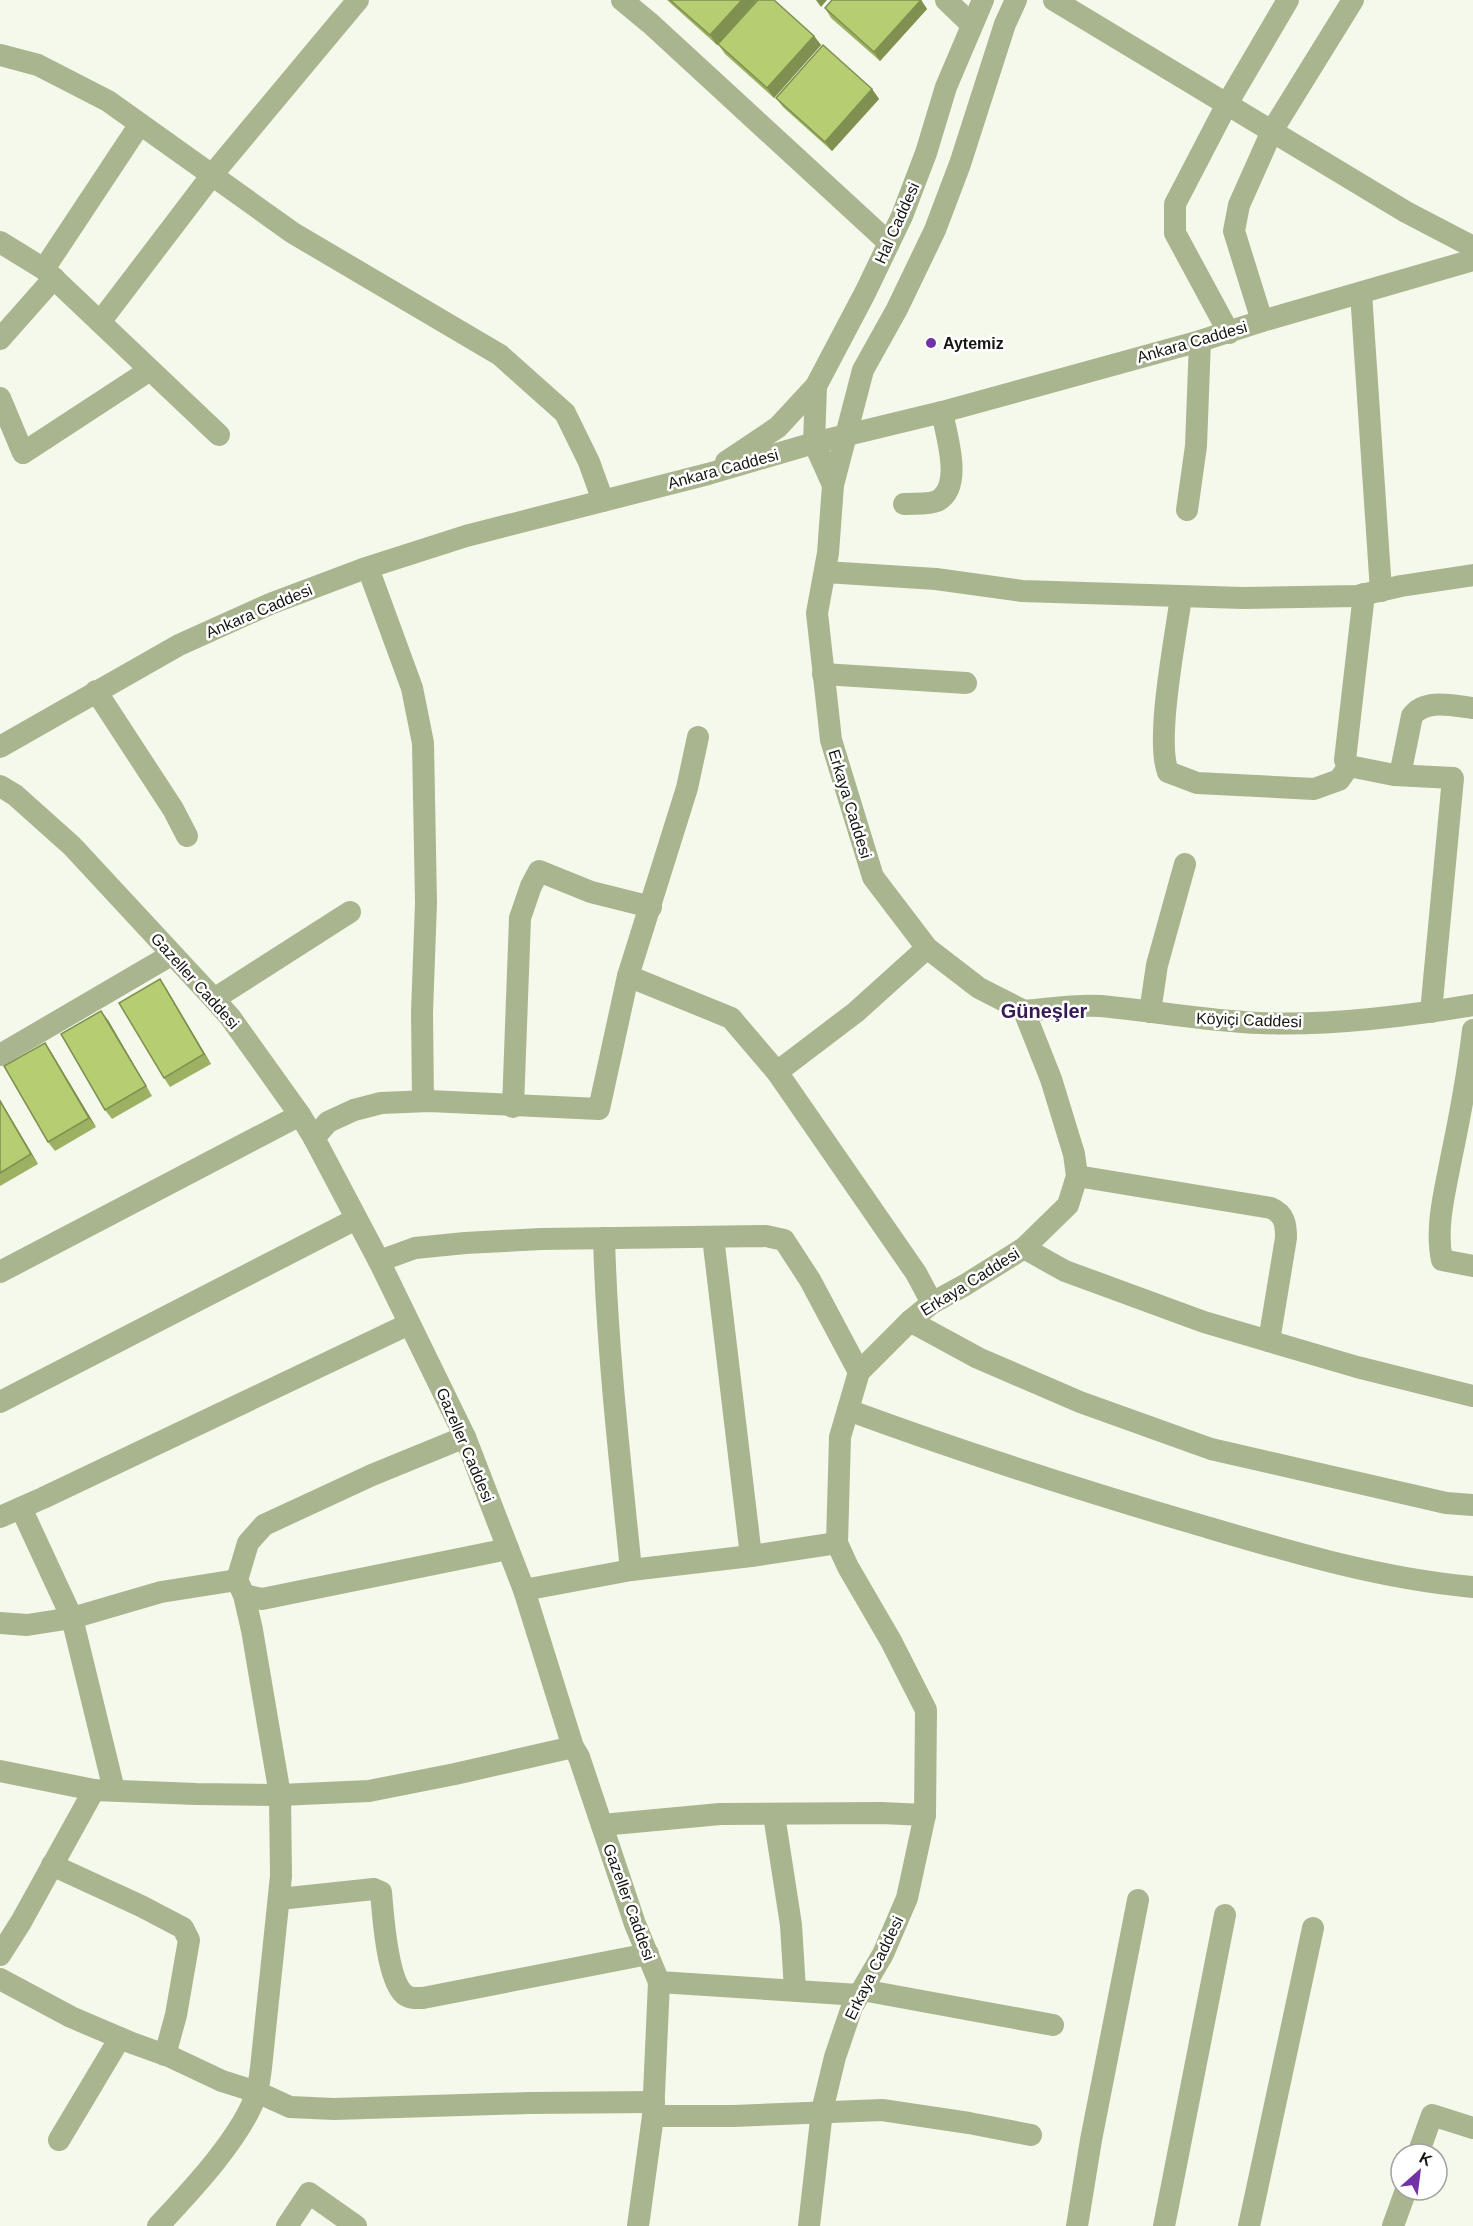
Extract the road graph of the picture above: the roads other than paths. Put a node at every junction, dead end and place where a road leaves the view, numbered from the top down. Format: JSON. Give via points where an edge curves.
{"nodes":[{"id":1,"x":622,"y":0,"type":"edge"},
{"id":2,"x":946,"y":0,"type":"edge"},
{"id":3,"x":983,"y":0,"type":"edge"},
{"id":4,"x":1017,"y":0,"type":"edge"},
{"id":5,"x":1054,"y":0,"type":"edge"},
{"id":6,"x":1288,"y":0,"type":"edge"},
{"id":7,"x":1353,"y":0,"type":"edge"},
{"id":8,"x":355,"y":1,"type":"edge"},
{"id":9,"x":971,"y":24,"type":"junction"},
{"id":10,"x":0,"y":55,"type":"edge"},
{"id":11,"x":1227,"y":104,"type":"junction"},
{"id":12,"x":140,"y":124,"type":"junction"},
{"id":13,"x":1272,"y":131,"type":"junction"},
{"id":14,"x":212,"y":175,"type":"junction"},
{"id":15,"x":0,"y":242,"type":"edge"},
{"id":16,"x":889,"y":243,"type":"junction"},
{"id":17,"x":1473,"y":247,"type":"edge"},
{"id":18,"x":1473,"y":260,"type":"edge"},
{"id":19,"x":49,"y":274,"type":"junction"},
{"id":20,"x":1361,"y":293,"type":"junction"},
{"id":21,"x":1262,"y":321,"type":"junction"},
{"id":22,"x":100,"y":322,"type":"junction"},
{"id":23,"x":1229,"y":333,"type":"junction"},
{"id":24,"x":0,"y":339,"type":"edge"},
{"id":25,"x":1200,"y":341,"type":"junction"},
{"id":26,"x":150,"y":370,"type":"junction"},
{"id":27,"x":816,"y":386,"type":"junction"},
{"id":28,"x":0,"y":398,"type":"edge"},
{"id":29,"x":942,"y":412,"type":"junction"},
{"id":30,"x":219,"y":435,"type":"dead end"},
{"id":31,"x":845,"y":436,"type":"junction"},
{"id":32,"x":814,"y":443,"type":"junction"},
{"id":33,"x":708,"y":474,"type":"junction"},
{"id":34,"x":833,"y":485,"type":"junction"},
{"id":35,"x":603,"y":501,"type":"junction"},
{"id":36,"x":904,"y":504,"type":"dead end"},
{"id":37,"x":1187,"y":510,"type":"dead end"},
{"id":38,"x":368,"y":568,"type":"junction"},
{"id":39,"x":825,"y":572,"type":"junction"},
{"id":40,"x":1473,"y":575,"type":"edge"},
{"id":41,"x":1373,"y":593,"type":"junction"},
{"id":42,"x":1181,"y":597,"type":"junction"},
{"id":43,"x":823,"y":674,"type":"junction"},
{"id":44,"x":966,"y":682,"type":"dead end"},
{"id":45,"x":96,"y":691,"type":"junction"},
{"id":46,"x":1473,"y":708,"type":"edge"},
{"id":47,"x":698,"y":737,"type":"dead end"},
{"id":48,"x":0,"y":747,"type":"edge"},
{"id":49,"x":1349,"y":766,"type":"junction"},
{"id":50,"x":1400,"y":775,"type":"junction"},
{"id":51,"x":1463,"y":779,"type":"edge"},
{"id":52,"x":0,"y":786,"type":"edge"},
{"id":53,"x":188,"y":836,"type":"dead end"},
{"id":54,"x":1185,"y":864,"type":"dead end"},
{"id":55,"x":651,"y":907,"type":"junction"},
{"id":56,"x":350,"y":912,"type":"dead end"},
{"id":57,"x":927,"y":948,"type":"junction"},
{"id":58,"x":171,"y":955,"type":"junction"},
{"id":59,"x":628,"y":976,"type":"junction"},
{"id":60,"x":214,"y":999,"type":"junction"},
{"id":61,"x":1473,"y":1005,"type":"edge"},
{"id":62,"x":1024,"y":1011,"type":"junction"},
{"id":63,"x":1150,"y":1012,"type":"junction"},
{"id":64,"x":1431,"y":1012,"type":"junction"},
{"id":65,"x":1473,"y":1030,"type":"edge"},
{"id":66,"x":0,"y":1055,"type":"edge"},
{"id":67,"x":777,"y":1072,"type":"junction"},
{"id":68,"x":423,"y":1101,"type":"junction"},
{"id":69,"x":513,"y":1107,"type":"junction"},
{"id":70,"x":300,"y":1115,"type":"junction"},
{"id":71,"x":314,"y":1138,"type":"junction"},
{"id":72,"x":1077,"y":1176,"type":"junction"},
{"id":73,"x":356,"y":1219,"type":"junction"},
{"id":74,"x":713,"y":1237,"type":"junction"},
{"id":75,"x":604,"y":1238,"type":"junction"},
{"id":76,"x":1024,"y":1248,"type":"junction"},
{"id":77,"x":379,"y":1261,"type":"junction"},
{"id":78,"x":1473,"y":1266,"type":"edge"},
{"id":79,"x":0,"y":1272,"type":"edge"},
{"id":80,"x":932,"y":1303,"type":"junction"},
{"id":81,"x":910,"y":1321,"type":"junction"},
{"id":82,"x":409,"y":1323,"type":"junction"},
{"id":83,"x":1269,"y":1341,"type":"junction"},
{"id":84,"x":859,"y":1372,"type":"junction"},
{"id":85,"x":1473,"y":1396,"type":"edge"},
{"id":86,"x":0,"y":1402,"type":"edge"},
{"id":87,"x":848,"y":1410,"type":"junction"},
{"id":88,"x":465,"y":1437,"type":"junction"},
{"id":89,"x":1473,"y":1505,"type":"edge"},
{"id":90,"x":21,"y":1508,"type":"junction"},
{"id":91,"x":0,"y":1517,"type":"edge"},
{"id":92,"x":837,"y":1543,"type":"junction"},
{"id":93,"x":508,"y":1548,"type":"junction"},
{"id":94,"x":751,"y":1556,"type":"junction"},
{"id":95,"x":631,"y":1570,"type":"junction"},
{"id":96,"x":1473,"y":1587,"type":"edge"},
{"id":97,"x":241,"y":1588,"type":"junction"},
{"id":98,"x":524,"y":1590,"type":"junction"},
{"id":99,"x":72,"y":1618,"type":"junction"},
{"id":100,"x":0,"y":1623,"type":"edge"},
{"id":101,"x":573,"y":1747,"type":"junction"},
{"id":102,"x":0,"y":1771,"type":"edge"},
{"id":103,"x":104,"y":1790,"type":"junction"},
{"id":104,"x":280,"y":1795,"type":"junction"},
{"id":105,"x":774,"y":1815,"type":"junction"},
{"id":106,"x":925,"y":1815,"type":"junction"},
{"id":107,"x":602,"y":1825,"type":"junction"},
{"id":108,"x":52,"y":1865,"type":"junction"},
{"id":109,"x":279,"y":1899,"type":"junction"},
{"id":110,"x":1138,"y":1900,"type":"dead end"},
{"id":111,"x":1225,"y":1915,"type":"dead end"},
{"id":112,"x":1313,"y":1928,"type":"dead end"},
{"id":113,"x":648,"y":1954,"type":"junction"},
{"id":114,"x":0,"y":1955,"type":"edge"},
{"id":115,"x":0,"y":1979,"type":"edge"},
{"id":116,"x":659,"y":1983,"type":"junction"},
{"id":117,"x":795,"y":1990,"type":"junction"},
{"id":118,"x":861,"y":1993,"type":"junction"},
{"id":119,"x":1053,"y":2025,"type":"dead end"},
{"id":120,"x":120,"y":2038,"type":"junction"},
{"id":121,"x":165,"y":2055,"type":"junction"},
{"id":122,"x":257,"y":2092,"type":"junction"},
{"id":123,"x":653,"y":2109,"type":"junction"},
{"id":124,"x":822,"y":2111,"type":"junction"},
{"id":125,"x":1473,"y":2127,"type":"edge"},
{"id":126,"x":1031,"y":2135,"type":"dead end"},
{"id":127,"x":59,"y":2140,"type":"dead end"},
{"id":128,"x":1422,"y":2142,"type":"edge"},
{"id":129,"x":1402,"y":2202,"type":"edge"},
{"id":130,"x":158,"y":2226,"type":"edge"},
{"id":131,"x":287,"y":2226,"type":"edge"},
{"id":132,"x":356,"y":2226,"type":"edge"},
{"id":133,"x":638,"y":2226,"type":"edge"},
{"id":134,"x":809,"y":2226,"type":"edge"},
{"id":135,"x":1077,"y":2226,"type":"edge"},
{"id":136,"x":1164,"y":2226,"type":"edge"},
{"id":137,"x":1249,"y":2226,"type":"edge"},
{"id":138,"x":1393,"y":2226,"type":"edge"}],
"edges":[{"from":1,"to":16,"type":"street"},
{"from":2,"to":9,"type":"street"},
{"from":3,"to":9,"type":"street","name":"Hal Caddesi"},
{"from":4,"to":31,"type":"street","via":[[1005,24],[960,164],[934,230],[863,370]]},
{"from":5,"to":11,"type":"street"},
{"from":6,"to":11,"type":"street"},
{"from":7,"to":13,"type":"street"},
{"from":8,"to":14,"type":"street"},
{"from":9,"to":16,"type":"street","name":"Hal Caddesi","via":[[926,153]]},
{"from":10,"to":12,"type":"street","via":[[38,65],[108,101]]},
{"from":11,"to":13,"type":"street"},
{"from":11,"to":23,"type":"street","via":[[1175,204],[1175,234]]},
{"from":12,"to":14,"type":"street"},
{"from":12,"to":19,"type":"street"},
{"from":13,"to":17,"type":"street","via":[[1406,212]]},
{"from":13,"to":21,"type":"street","via":[[1239,205],[1234,231]]},
{"from":14,"to":22,"type":"street"},
{"from":14,"to":35,"type":"street","via":[[293,233],[500,355],[565,412]]},
{"from":15,"to":19,"type":"street"},
{"from":16,"to":27,"type":"street","name":"Hal Caddesi"},
{"from":18,"to":20,"type":"street","name":"Ankara Caddesi"},
{"from":19,"to":22,"type":"street"},
{"from":19,"to":24,"type":"street"},
{"from":20,"to":21,"type":"street","name":"Ankara Caddesi"},
{"from":20,"to":41,"type":"street"},
{"from":21,"to":23,"type":"street","name":"Ankara Caddesi"},
{"from":22,"to":26,"type":"street"},
{"from":23,"to":25,"type":"street","name":"Ankara Caddesi"},
{"from":25,"to":29,"type":"street","name":"Ankara Caddesi"},
{"from":25,"to":37,"type":"street","via":[[1196,446]]},
{"from":26,"to":28,"type":"street","via":[[22,453]]},
{"from":26,"to":30,"type":"street"},
{"from":27,"to":32,"type":"street","name":"Hal Caddesi"},
{"from":27,"to":33,"type":"street","via":[[778,427]]},
{"from":29,"to":31,"type":"street","name":"Ankara Caddesi"},
{"from":29,"to":36,"type":"street","via":[[953,474],[943,497],[934,502]]},
{"from":31,"to":32,"type":"street","name":"Ankara Caddesi"},
{"from":31,"to":34,"type":"street"},
{"from":32,"to":33,"type":"street","name":"Ankara Caddesi"},
{"from":32,"to":34,"type":"street"},
{"from":33,"to":35,"type":"street","name":"Ankara Caddesi"},
{"from":34,"to":39,"type":"street","name":"Erkaya Caddesi"},
{"from":35,"to":38,"type":"street","name":"Ankara Caddesi","via":[[466,536]]},
{"from":38,"to":45,"type":"street","name":"Ankara Caddesi","via":[[270,604],[189,640]]},
{"from":38,"to":68,"type":"street","via":[[412,688],[423,743]]},
{"from":39,"to":42,"type":"street","via":[[936,579],[1022,591]]},
{"from":39,"to":43,"type":"street","name":"Erkaya Caddesi","via":[[817,613]]},
{"from":40,"to":41,"type":"street"},
{"from":41,"to":42,"type":"street"},
{"from":41,"to":49,"type":"street","via":[[1345,760]]},
{"from":42,"to":49,"type":"street","via":[[1166,709],[1164,762],[1168,772],[1197,783],[1314,789],[1339,780]]},
{"from":43,"to":44,"type":"street"},
{"from":43,"to":57,"type":"street","name":"Erkaya Caddesi","via":[[831,741],[873,877]]},
{"from":45,"to":48,"type":"street","name":"Ankara Caddesi"},
{"from":45,"to":53,"type":"street"},
{"from":46,"to":50,"type":"street","via":[[1417,708]]},
{"from":47,"to":55,"type":"street"},
{"from":49,"to":50,"type":"street"},
{"from":50,"to":51,"type":"street"},
{"from":51,"to":64,"type":"street"},
{"from":52,"to":58,"type":"street","name":"Gazeller Caddesi","via":[[72,846]]},
{"from":54,"to":63,"type":"street","via":[[1157,965]]},
{"from":55,"to":59,"type":"street"},
{"from":55,"to":69,"type":"street","via":[[591,892],[539,872],[520,918]]},
{"from":56,"to":60,"type":"street"},
{"from":57,"to":62,"type":"street","name":"Erkaya Caddesi","via":[[979,988]]},
{"from":57,"to":67,"type":"street","via":[[856,1012]]},
{"from":58,"to":60,"type":"street","name":"Gazeller Caddesi"},
{"from":58,"to":66,"type":"street"},
{"from":59,"to":67,"type":"street","via":[[731,1018]]},
{"from":59,"to":69,"type":"street","via":[[599,1109]]},
{"from":60,"to":70,"type":"street","name":"Gazeller Caddesi"},
{"from":61,"to":64,"type":"street","name":"Köyiçi Caddesi"},
{"from":62,"to":63,"type":"street","name":"Köyiçi Caddesi","via":[[1099,1006]]},
{"from":62,"to":72,"type":"street","name":"Erkaya Caddesi","via":[[1051,1079]]},
{"from":63,"to":64,"type":"street","name":"Köyiçi Caddesi","via":[[1261,1023],[1323,1022]]},
{"from":65,"to":78,"type":"street","via":[[1439,1246],[1442,1260]]},
{"from":67,"to":80,"type":"street","via":[[916,1273]]},
{"from":68,"to":69,"type":"street"},
{"from":68,"to":71,"type":"street","via":[[381,1102],[354,1110],[328,1122]]},
{"from":70,"to":71,"type":"street","name":"Gazeller Caddesi"},
{"from":70,"to":79,"type":"street"},
{"from":71,"to":73,"type":"street","name":"Gazeller Caddesi"},
{"from":72,"to":76,"type":"street","name":"Erkaya Caddesi","via":[[1068,1205]]},
{"from":72,"to":83,"type":"street","via":[[1271,1208],[1281,1214],[1286,1238]]},
{"from":73,"to":77,"type":"street","name":"Gazeller Caddesi"},
{"from":73,"to":86,"type":"street"},
{"from":74,"to":75,"type":"street"},
{"from":74,"to":84,"type":"street","via":[[766,1236],[784,1240]]},
{"from":74,"to":94,"type":"street"},
{"from":75,"to":77,"type":"street","via":[[415,1248]]},
{"from":75,"to":95,"type":"street"},
{"from":76,"to":80,"type":"street","name":"Erkaya Caddesi"},
{"from":76,"to":83,"type":"street","via":[[1065,1271],[1204,1322]]},
{"from":77,"to":82,"type":"street","name":"Gazeller Caddesi"},
{"from":80,"to":81,"type":"street","name":"Erkaya Caddesi"},
{"from":81,"to":84,"type":"street","name":"Erkaya Caddesi"},
{"from":81,"to":89,"type":"street","via":[[978,1358],[1080,1402],[1211,1449],[1446,1503]]},
{"from":82,"to":88,"type":"street","name":"Gazeller Caddesi"},
{"from":82,"to":90,"type":"street"},
{"from":83,"to":85,"type":"street"},
{"from":84,"to":87,"type":"street","name":"Erkaya Caddesi"},
{"from":87,"to":92,"type":"street","name":"Erkaya Caddesi","via":[[840,1437]]},
{"from":87,"to":96,"type":"street","via":[[1125,1503],[1300,1555],[1437,1584]]},
{"from":88,"to":93,"type":"street","name":"Gazeller Caddesi"},
{"from":88,"to":97,"type":"street","via":[[264,1525],[248,1543]]},
{"from":90,"to":91,"type":"street"},
{"from":90,"to":99,"type":"street"},
{"from":92,"to":94,"type":"street"},
{"from":92,"to":106,"type":"street","name":"Erkaya Caddesi","via":[[926,1710]]},
{"from":93,"to":97,"type":"street","via":[[262,1599]]},
{"from":93,"to":98,"type":"street","name":"Gazeller Caddesi"},
{"from":94,"to":95,"type":"street"},
{"from":95,"to":98,"type":"street"},
{"from":97,"to":99,"type":"street","via":[[161,1592]]},
{"from":97,"to":104,"type":"street","via":[[252,1630]]},
{"from":98,"to":101,"type":"street","name":"Gazeller Caddesi"},
{"from":99,"to":100,"type":"street","via":[[27,1625]]},
{"from":99,"to":103,"type":"street"},
{"from":101,"to":104,"type":"street","via":[[369,1791]]},
{"from":101,"to":107,"type":"street","name":"Gazeller Caddesi"},
{"from":102,"to":103,"type":"street"},
{"from":103,"to":104,"type":"street"},
{"from":103,"to":108,"type":"street"},
{"from":104,"to":109,"type":"street"},
{"from":105,"to":106,"type":"street"},
{"from":105,"to":107,"type":"street","via":[[720,1814]]},
{"from":105,"to":117,"type":"street","via":[[791,1925]]},
{"from":106,"to":118,"type":"street","name":"Erkaya Caddesi","via":[[907,1898]]},
{"from":107,"to":113,"type":"street","name":"Gazeller Caddesi"},
{"from":108,"to":114,"type":"street"},
{"from":108,"to":121,"type":"street","via":[[141,1906],[183,1928],[187,1934],[176,2015]]},
{"from":109,"to":113,"type":"street","via":[[374,1889],[381,1892],[392,1971],[404,1994],[410,1997],[423,1998]]},
{"from":109,"to":122,"type":"street"},
{"from":110,"to":135,"type":"street","via":[[1090,2140]]},
{"from":111,"to":136,"type":"street"},
{"from":112,"to":137,"type":"street"},
{"from":113,"to":116,"type":"street","name":"Gazeller Caddesi"},
{"from":115,"to":120,"type":"street","via":[[71,2018]]},
{"from":116,"to":117,"type":"street"},
{"from":116,"to":123,"type":"street","name":"Gazeller Caddesi"},
{"from":117,"to":118,"type":"street"},
{"from":118,"to":119,"type":"street"},
{"from":118,"to":124,"type":"street","name":"Erkaya Caddesi","via":[[852,2007],[835,2057]]},
{"from":120,"to":121,"type":"street"},
{"from":120,"to":127,"type":"street"},
{"from":121,"to":122,"type":"street"},
{"from":122,"to":123,"type":"street","via":[[290,2107],[334,2109],[529,2103]]},
{"from":122,"to":130,"type":"street","via":[[241,2127]]},
{"from":123,"to":124,"type":"street","via":[[733,2116]]},
{"from":123,"to":133,"type":"street","name":"Gazeller Caddesi"},
{"from":124,"to":126,"type":"street","via":[[882,2110]]},
{"from":124,"to":134,"type":"street","name":"Erkaya Caddesi"},
{"from":125,"to":128,"type":"street","via":[[1432,2115]]},
{"from":129,"to":138,"type":"street"},
{"from":131,"to":132,"type":"street","via":[[309,2193]]}]}
